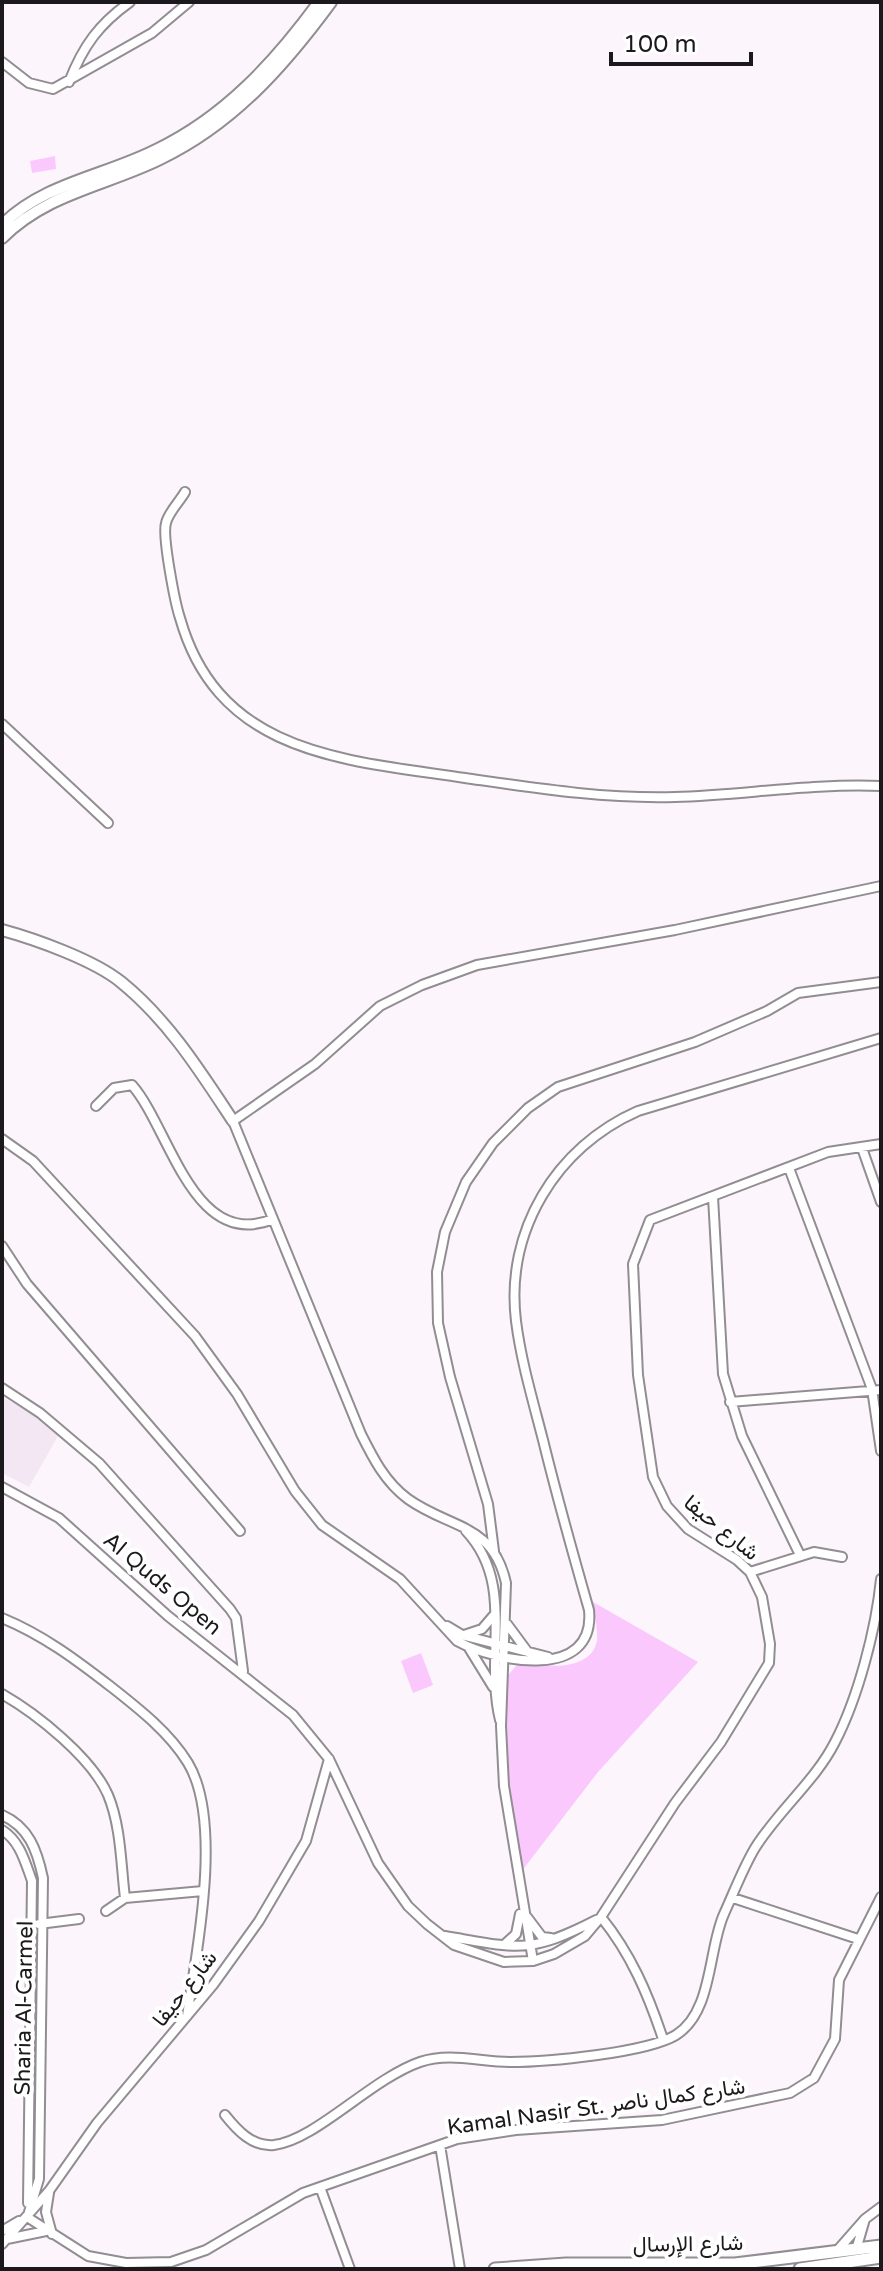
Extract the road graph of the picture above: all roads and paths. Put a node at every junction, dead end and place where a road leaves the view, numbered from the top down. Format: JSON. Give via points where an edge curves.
{"nodes":[{"id":1,"x":130,"y":2,"type":"edge"},
{"id":2,"x":189,"y":2,"type":"edge"},
{"id":3,"x":319,"y":2,"type":"edge"},
{"id":4,"x":331,"y":2,"type":"edge"},
{"id":5,"x":2,"y":62,"type":"edge"},
{"id":6,"x":69,"y":82,"type":"junction"},
{"id":7,"x":2,"y":225,"type":"edge"},
{"id":8,"x":2,"y":238,"type":"edge"},
{"id":9,"x":185,"y":492,"type":"dead end"},
{"id":10,"x":2,"y":724,"type":"edge"},
{"id":11,"x":881,"y":786,"type":"edge"},
{"id":12,"x":108,"y":823,"type":"dead end"},
{"id":13,"x":881,"y":886,"type":"edge"},
{"id":14,"x":2,"y":930,"type":"edge"},
{"id":15,"x":881,"y":982,"type":"edge"},
{"id":16,"x":881,"y":1038,"type":"edge"},
{"id":17,"x":96,"y":1106,"type":"dead end"},
{"id":18,"x":233,"y":1121,"type":"junction"},
{"id":19,"x":2,"y":1139,"type":"edge"},
{"id":20,"x":881,"y":1144,"type":"edge"},
{"id":21,"x":862,"y":1148,"type":"junction"},
{"id":22,"x":789,"y":1168,"type":"junction"},
{"id":23,"x":713,"y":1197,"type":"junction"},
{"id":24,"x":881,"y":1202,"type":"edge"},
{"id":25,"x":273,"y":1219,"type":"junction"},
{"id":26,"x":2,"y":1246,"type":"edge"},
{"id":27,"x":2,"y":1388,"type":"edge"},
{"id":28,"x":876,"y":1390,"type":"edge"},
{"id":29,"x":730,"y":1402,"type":"junction"},
{"id":30,"x":881,"y":1451,"type":"edge"},
{"id":31,"x":2,"y":1487,"type":"edge"},
{"id":32,"x":459,"y":1524,"type":"junction"},
{"id":33,"x":240,"y":1531,"type":"dead end"},
{"id":34,"x":494,"y":1552,"type":"junction"},
{"id":35,"x":800,"y":1555,"type":"junction"},
{"id":36,"x":842,"y":1557,"type":"dead end"},
{"id":37,"x":750,"y":1572,"type":"junction"},
{"id":38,"x":881,"y":1579,"type":"edge"},
{"id":39,"x":496,"y":1611,"type":"junction"},
{"id":40,"x":434,"y":1615,"type":"junction"},
{"id":41,"x":2,"y":1618,"type":"edge"},
{"id":42,"x":505,"y":1619,"type":"junction"},
{"id":43,"x":462,"y":1635,"type":"junction"},
{"id":44,"x":469,"y":1647,"type":"junction"},
{"id":45,"x":500,"y":1650,"type":"junction"},
{"id":46,"x":527,"y":1655,"type":"junction"},
{"id":47,"x":243,"y":1671,"type":"junction"},
{"id":48,"x":504,"y":1680,"type":"junction"},
{"id":49,"x":495,"y":1692,"type":"junction"},
{"id":50,"x":2,"y":1694,"type":"edge"},
{"id":51,"x":293,"y":1715,"type":"joint"},
{"id":52,"x":501,"y":1726,"type":"junction"},
{"id":53,"x":329,"y":1759,"type":"junction"},
{"id":54,"x":2,"y":1815,"type":"edge"},
{"id":55,"x":2,"y":1830,"type":"edge"},
{"id":56,"x":203,"y":1891,"type":"junction"},
{"id":57,"x":881,"y":1897,"type":"edge"},
{"id":58,"x":125,"y":1898,"type":"junction"},
{"id":59,"x":733,"y":1898,"type":"junction"},
{"id":60,"x":522,"y":1901,"type":"junction"},
{"id":61,"x":106,"y":1911,"type":"dead end"},
{"id":62,"x":601,"y":1917,"type":"junction"},
{"id":63,"x":79,"y":1919,"type":"dead end"},
{"id":64,"x":42,"y":1923,"type":"junction"},
{"id":65,"x":31,"y":1927,"type":"junction"},
{"id":66,"x":443,"y":1935,"type":"junction"},
{"id":67,"x":561,"y":1938,"type":"junction"},
{"id":68,"x":858,"y":1939,"type":"junction"},
{"id":69,"x":530,"y":1945,"type":"junction"},
{"id":70,"x":499,"y":1947,"type":"junction"},
{"id":71,"x":533,"y":1961,"type":"junction"},
{"id":72,"x":187,"y":2016,"type":"junction"},
{"id":73,"x":663,"y":2039,"type":"junction"},
{"id":74,"x":225,"y":2115,"type":"dead end"},
{"id":75,"x":440,"y":2145,"type":"junction"},
{"id":76,"x":39,"y":2179,"type":"junction"},
{"id":77,"x":56,"y":2181,"type":"junction"},
{"id":78,"x":320,"y":2187,"type":"junction"},
{"id":79,"x":49,"y":2191,"type":"junction"},
{"id":80,"x":880,"y":2206,"type":"edge"},
{"id":81,"x":27,"y":2217,"type":"junction"},
{"id":82,"x":865,"y":2219,"type":"junction"},
{"id":83,"x":49,"y":2233,"type":"junction"},
{"id":84,"x":3,"y":2238,"type":"edge"},
{"id":85,"x":856,"y":2250,"type":"junction"},
{"id":86,"x":879,"y":2250,"type":"edge"},
{"id":87,"x":836,"y":2252,"type":"junction"},
{"id":88,"x":350,"y":2269,"type":"edge"},
{"id":89,"x":460,"y":2269,"type":"edge"},
{"id":90,"x":495,"y":2269,"type":"edge"},
{"id":91,"x":800,"y":2269,"type":"edge"}],
"edges":[{"from":1,"to":6,"type":"street","via":[[87,41]]},
{"from":2,"to":6,"type":"street","via":[[152,33]]},
{"from":3,"to":7,"type":"street","via":[[264,70],[196,127],[130,162],[42,195]]},
{"from":4,"to":8,"type":"street","via":[[294,51],[237,109],[161,158],[38,208]]},
{"from":5,"to":6,"type":"street","via":[[41,89]]},
{"from":9,"to":11,"type":"street","via":[[165,523],[185,637],[233,708],[305,750],[343,761],[544,792],[677,797]]},
{"from":10,"to":12,"type":"street"},
{"from":13,"to":18,"type":"street","via":[[477,965],[380,1006],[315,1064]]},
{"from":14,"to":18,"type":"street","via":[[39,941],[119,980],[179,1040]]},
{"from":15,"to":34,"type":"street","via":[[798,993],[695,1042],[558,1087],[493,1143],[466,1182],[445,1232],[437,1272],[438,1323],[488,1504]]},
{"from":16,"to":46,"type":"street","via":[[638,1111],[596,1133],[552,1176],[522,1235],[516,1320],[590,1627],[585,1643],[572,1654]]},
{"from":17,"to":25,"type":"street","via":[[114,1088],[132,1085],[195,1193],[238,1226]]},
{"from":18,"to":25,"type":"street"},
{"from":19,"to":40,"type":"street","via":[[33,1161],[195,1336],[322,1525],[400,1579]]},
{"from":20,"to":21,"type":"street","name":"شارع حيفا"},
{"from":21,"to":22,"type":"street","name":"شارع حيفا","via":[[828,1152]]},
{"from":21,"to":24,"type":"street"},
{"from":22,"to":23,"type":"street","name":"شارع حيفا"},
{"from":22,"to":28,"type":"street"},
{"from":23,"to":29,"type":"street","via":[[723,1374]]},
{"from":23,"to":37,"type":"street","name":"شارع حيفا","via":[[650,1220],[643,1231],[633,1264],[638,1375],[653,1477],[667,1506],[688,1529]]},
{"from":25,"to":32,"type":"street","via":[[380,1469],[407,1499]]},
{"from":26,"to":33,"type":"street","via":[[27,1284]]},
{"from":27,"to":47,"type":"street","via":[[99,1463],[230,1609],[236,1618]]},
{"from":28,"to":29,"type":"street"},
{"from":28,"to":30,"type":"street"},
{"from":29,"to":35,"type":"street"},
{"from":31,"to":47,"type":"street","name":"Al Quds Open","via":[[59,1518],[168,1616]]},
{"from":32,"to":34,"type":"street","via":[[479,1534]]},
{"from":32,"to":39,"type":"street","via":[[486,1557]]},
{"from":34,"to":42,"type":"street","via":[[506,1583]]},
{"from":35,"to":36,"type":"street"},
{"from":35,"to":37,"type":"street"},
{"from":37,"to":62,"type":"street","name":"شارع حيفا","via":[[762,1597],[769,1663]]},
{"from":38,"to":59,"type":"street","via":[[872,1639],[835,1743],[755,1849]]},
{"from":39,"to":43,"type":"street","via":[[482,1629]]},
{"from":39,"to":45,"type":"street"},
{"from":40,"to":43,"type":"street"},
{"from":40,"to":44,"type":"street"},
{"from":41,"to":56,"type":"street","via":[[76,1657],[168,1737],[188,1763],[203,1821]]},
{"from":42,"to":45,"type":"street"},
{"from":42,"to":46,"type":"street"},
{"from":43,"to":45,"type":"street"},
{"from":44,"to":45,"type":"street"},
{"from":44,"to":49,"type":"street"},
{"from":45,"to":46,"type":"street"},
{"from":45,"to":48,"type":"street"},
{"from":45,"to":49,"type":"street"},
{"from":46,"to":48,"type":"street","via":[[508,1669]]},
{"from":47,"to":51,"type":"street","name":"Al Quds Open"},
{"from":48,"to":52,"type":"street"},
{"from":49,"to":52,"type":"street"},
{"from":50,"to":58,"type":"street","via":[[46,1726],[101,1781],[116,1824]]},
{"from":51,"to":53,"type":"street","name":"شارع حيفا"},
{"from":52,"to":60,"type":"street","via":[[508,1822]]},
{"from":53,"to":66,"type":"street","name":"شارع حيفا","via":[[378,1863],[408,1906]]},
{"from":53,"to":72,"type":"street","name":"شارع حيفا","via":[[306,1841],[259,1921]]},
{"from":54,"to":64,"type":"street","name":"Sharia Al-Carmel","via":[[16,1822],[36,1849],[43,1878]]},
{"from":55,"to":65,"type":"street","via":[[24,1857],[32,1881]]},
{"from":56,"to":58,"type":"street"},
{"from":56,"to":72,"type":"street"},
{"from":57,"to":68,"type":"street","name":"Kamal Nasir St. شارع كمال ناصر"},
{"from":58,"to":61,"type":"street"},
{"from":59,"to":68,"type":"street"},
{"from":59,"to":73,"type":"street","via":[[691,2021]]},
{"from":60,"to":67,"type":"street","via":[[542,1937]]},
{"from":60,"to":69,"type":"street"},
{"from":60,"to":70,"type":"street","via":[[516,1934]]},
{"from":62,"to":67,"type":"street","name":"شارع حيفا"},
{"from":62,"to":71,"type":"street","name":"شارع حيفا","via":[[585,1936]]},
{"from":62,"to":73,"type":"street","via":[[622,1943]]},
{"from":63,"to":64,"type":"street"},
{"from":64,"to":65,"type":"street"},
{"from":64,"to":76,"type":"street","name":"Sharia Al-Carmel"},
{"from":65,"to":81,"type":"street"},
{"from":66,"to":70,"type":"street","name":"شارع حيفا"},
{"from":66,"to":71,"type":"street","name":"شارع حيفا","via":[[477,1955],[504,1962]]},
{"from":67,"to":69,"type":"street","name":"شارع حيفا"},
{"from":68,"to":75,"type":"street","name":"Kamal Nasir St. شارع كمال ناصر","via":[[839,1980],[835,2039],[814,2078],[790,2093],[662,2120],[516,2130]]},
{"from":69,"to":70,"type":"street","name":"شارع حيفا"},
{"from":69,"to":71,"type":"street"},
{"from":72,"to":77,"type":"street","name":"شارع حيفا"},
{"from":73,"to":74,"type":"street","via":[[599,2056],[423,2061],[374,2085],[300,2137],[271,2146],[242,2136]]},
{"from":75,"to":78,"type":"street","name":"Kamal Nasir St. شارع كمال ناصر"},
{"from":75,"to":89,"type":"street"},
{"from":76,"to":77,"type":"street","via":[[47,2185]]},
{"from":76,"to":81,"type":"street","name":"Sharia Al-Carmel"},
{"from":77,"to":79,"type":"street","name":"شارع حيفا"},
{"from":78,"to":83,"type":"street","name":"Kamal Nasir St. شارع كمال ناصر","via":[[206,2250],[171,2262],[126,2263],[88,2256]]},
{"from":78,"to":88,"type":"street"},
{"from":79,"to":81,"type":"street","name":"شارع حيفا"},
{"from":79,"to":83,"type":"street"},
{"from":80,"to":82,"type":"street"},
{"from":81,"to":83,"type":"street","name":"Kamal Nasir St. شارع كمال ناصر"},
{"from":81,"to":84,"type":"street"},
{"from":82,"to":85,"type":"street"},
{"from":82,"to":86,"type":"street","via":[[865,2238]]},
{"from":82,"to":87,"type":"street"},
{"from":83,"to":84,"type":"street"},
{"from":85,"to":86,"type":"main road","name":"شارع الإرسال"},
{"from":85,"to":87,"type":"main road","name":"شارع الإرسال"},
{"from":86,"to":91,"type":"main road"},
{"from":87,"to":90,"type":"main road","name":"شارع الإرسال","via":[[735,2264]]}]}
